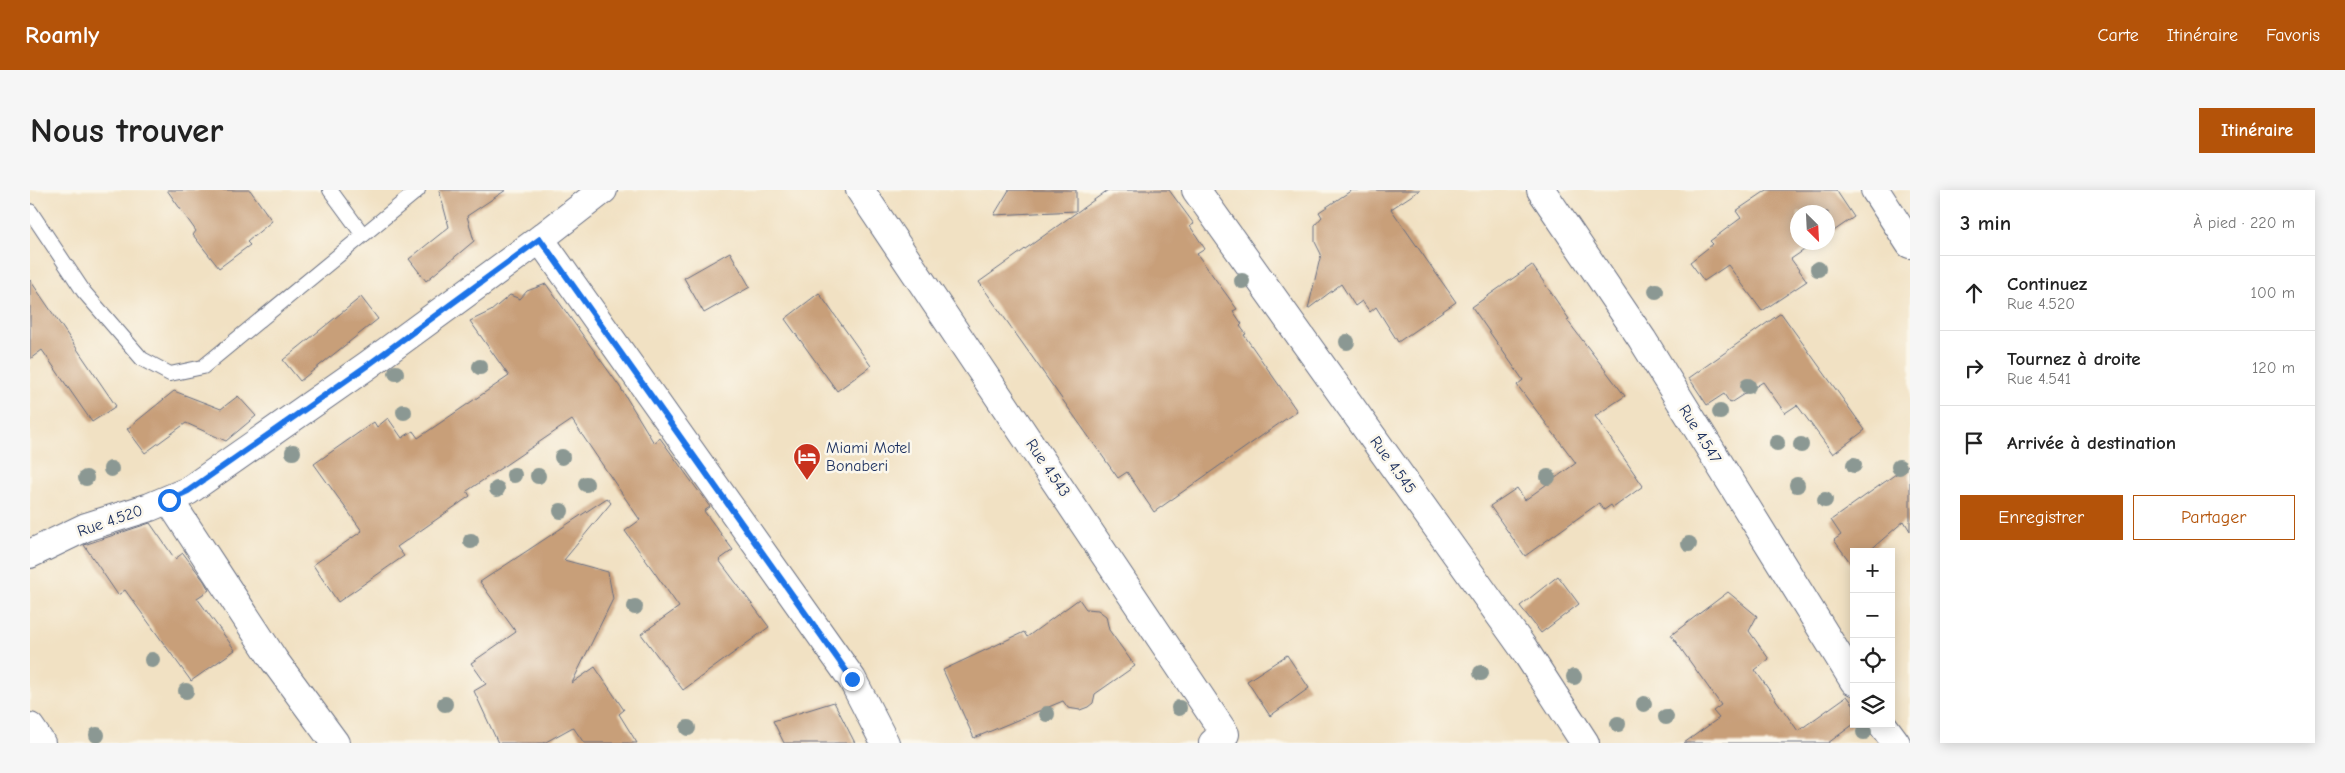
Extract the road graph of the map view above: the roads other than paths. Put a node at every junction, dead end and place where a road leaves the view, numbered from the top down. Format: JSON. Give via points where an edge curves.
{"nodes":[{"id":1,"x":330,"y":190,"type":"edge"},
{"id":2,"x":418,"y":190,"type":"edge"},
{"id":3,"x":603,"y":190,"type":"edge"},
{"id":4,"x":860,"y":190,"type":"edge"},
{"id":5,"x":1196,"y":190,"type":"edge"},
{"id":6,"x":1540,"y":190,"type":"edge"},
{"id":7,"x":1875,"y":190,"type":"edge"},
{"id":8,"x":30,"y":211,"type":"edge"},
{"id":9,"x":1902,"y":215,"type":"edge"},
{"id":10,"x":363,"y":235,"type":"junction"},
{"id":11,"x":540,"y":239,"type":"junction"},
{"id":12,"x":1910,"y":244,"type":"edge"},
{"id":13,"x":169,"y":500,"type":"junction"},
{"id":14,"x":30,"y":554,"type":"edge"},
{"id":15,"x":1850,"y":675,"type":"edge"},
{"id":16,"x":30,"y":727,"type":"edge"},
{"id":17,"x":1885,"y":728,"type":"edge"},
{"id":18,"x":1223,"y":740,"type":"edge"},
{"id":19,"x":41,"y":743,"type":"edge"},
{"id":20,"x":334,"y":743,"type":"edge"},
{"id":21,"x":885,"y":743,"type":"edge"},
{"id":22,"x":1585,"y":743,"type":"edge"},
{"id":23,"x":1896,"y":743,"type":"edge"}],
"edges":[{"from":1,"to":10,"type":"lane"},
{"from":2,"to":10,"type":"lane"},
{"from":3,"to":11,"type":"street","name":"Rue 4.520"},
{"from":4,"to":18,"type":"street","name":"Rue 4.543"},
{"from":5,"to":22,"type":"street","name":"Rue 4.545","via":[[1524,649]]},
{"from":6,"to":15,"type":"street","name":"Rue 4.547","via":[[1642,339]]},
{"from":7,"to":9,"type":"street"},
{"from":8,"to":10,"type":"lane","via":[[84,292],[142,359],[170,374],[203,367]]},
{"from":9,"to":12,"type":"street"},
{"from":11,"to":13,"type":"street","name":"Rue 4.520","via":[[360,370],[188,491]]},
{"from":11,"to":21,"type":"street","via":[[852,679]]},
{"from":13,"to":14,"type":"street","name":"Rue 4.520","via":[[86,527]]},
{"from":13,"to":20,"type":"street","via":[[274,660]]},
{"from":16,"to":19,"type":"street"},
{"from":17,"to":23,"type":"street"}]}
